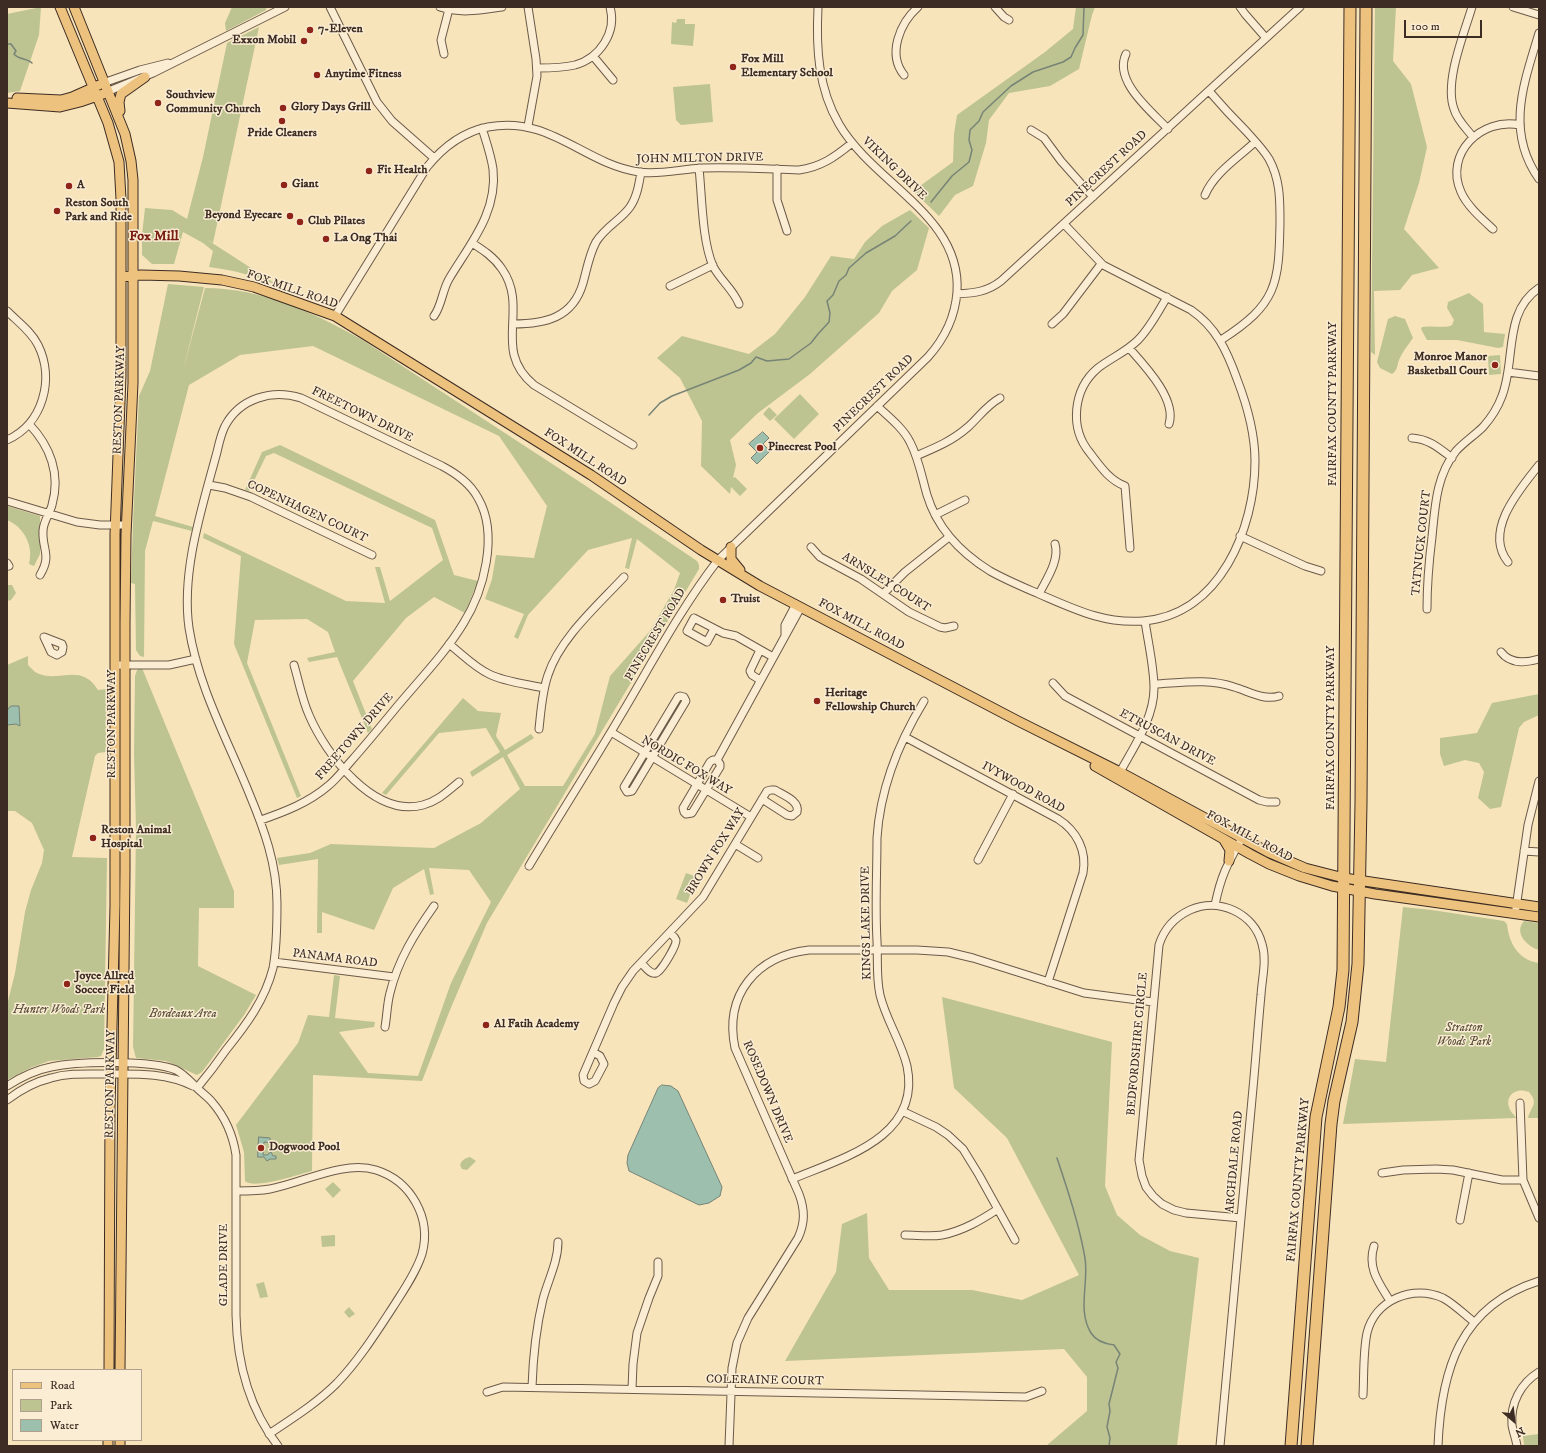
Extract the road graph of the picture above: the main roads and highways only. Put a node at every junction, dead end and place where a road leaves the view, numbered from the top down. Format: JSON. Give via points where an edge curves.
{"nodes":[{"id":1,"x":60,"y":7,"type":"edge"},
{"id":2,"x":74,"y":7,"type":"edge"},
{"id":3,"x":1350,"y":7,"type":"edge"},
{"id":4,"x":1366,"y":7,"type":"edge"},
{"id":5,"x":145,"y":77,"type":"road end"},
{"id":6,"x":106,"y":82,"type":"junction"},
{"id":7,"x":96,"y":92,"type":"junction"},
{"id":8,"x":109,"y":92,"type":"junction"},
{"id":9,"x":7,"y":102,"type":"edge"},
{"id":10,"x":121,"y":121,"type":"junction"},
{"id":11,"x":133,"y":276,"type":"junction"},
{"id":12,"x":121,"y":277,"type":"junction"},
{"id":13,"x":731,"y":548,"type":"road end"},
{"id":14,"x":748,"y":578,"type":"junction"},
{"id":15,"x":1118,"y":775,"type":"junction"},
{"id":16,"x":1222,"y":838,"type":"junction"},
{"id":17,"x":1228,"y":861,"type":"road end"},
{"id":18,"x":1344,"y":883,"type":"junction"},
{"id":19,"x":1359,"y":886,"type":"junction"},
{"id":20,"x":1539,"y":907,"type":"edge"},
{"id":21,"x":1539,"y":917,"type":"edge"},
{"id":22,"x":108,"y":1369,"type":"edge"},
{"id":23,"x":120,"y":1369,"type":"edge"},
{"id":24,"x":1291,"y":1446,"type":"edge"},
{"id":25,"x":1307,"y":1446,"type":"edge"}],
"edges":[{"from":1,"to":7,"type":"main road","name":"RESTON PARKWAY"},
{"from":2,"to":6,"type":"main road","name":"RESTON PARKWAY"},
{"from":3,"to":18,"type":"highway","name":"FAIRFAX COUNTY PARKWAY"},
{"from":4,"to":19,"type":"highway"},
{"from":5,"to":10,"type":"main road","via":[[121,94]]},
{"from":6,"to":7,"type":"main road"},
{"from":6,"to":8,"type":"main road","name":"RESTON PARKWAY"},
{"from":7,"to":8,"type":"main road"},
{"from":7,"to":9,"type":"main road","via":[[60,107]]},
{"from":7,"to":12,"type":"main road","name":"RESTON PARKWAY","via":[[119,162]]},
{"from":8,"to":10,"type":"main road","name":"RESTON PARKWAY"},
{"from":10,"to":11,"type":"main road","name":"RESTON PARKWAY","via":[[129,149],[133,180]]},
{"from":11,"to":12,"type":"main road","name":"FOX MILL ROAD"},
{"from":11,"to":14,"type":"main road","name":"FOX MILL ROAD","via":[[179,276],[222,280],[254,287],[335,316],[591,475]]},
{"from":11,"to":23,"type":"main road","name":"RESTON PARKWAY","via":[[133,383],[125,665]]},
{"from":12,"to":22,"type":"main road","name":"RESTON PARKWAY","via":[[116,525],[115,906]]},
{"from":13,"to":14,"type":"main road","via":[[731,559]]},
{"from":14,"to":15,"type":"main road","name":"FOX MILL ROAD"},
{"from":15,"to":16,"type":"main road","name":"FOX MILL ROAD"},
{"from":15,"to":18,"type":"main road","name":"FOX MILL ROAD","via":[[1268,852]]},
{"from":16,"to":17,"type":"main road","via":[[1229,848]]},
{"from":16,"to":18,"type":"main road","name":"FOX MILL ROAD","via":[[1269,864],[1294,874],[1327,885]]},
{"from":18,"to":19,"type":"main road","name":"FOX MILL ROAD"},
{"from":18,"to":24,"type":"highway","name":"FAIRFAX COUNTY PARKWAY","via":[[1342,988],[1316,1117]]},
{"from":19,"to":20,"type":"main road","name":"FOX MILL ROAD"},
{"from":19,"to":21,"type":"main road","name":"FOX MILL ROAD"},
{"from":19,"to":25,"type":"highway","via":[[1358,964],[1352,1022],[1331,1124]]}]}
